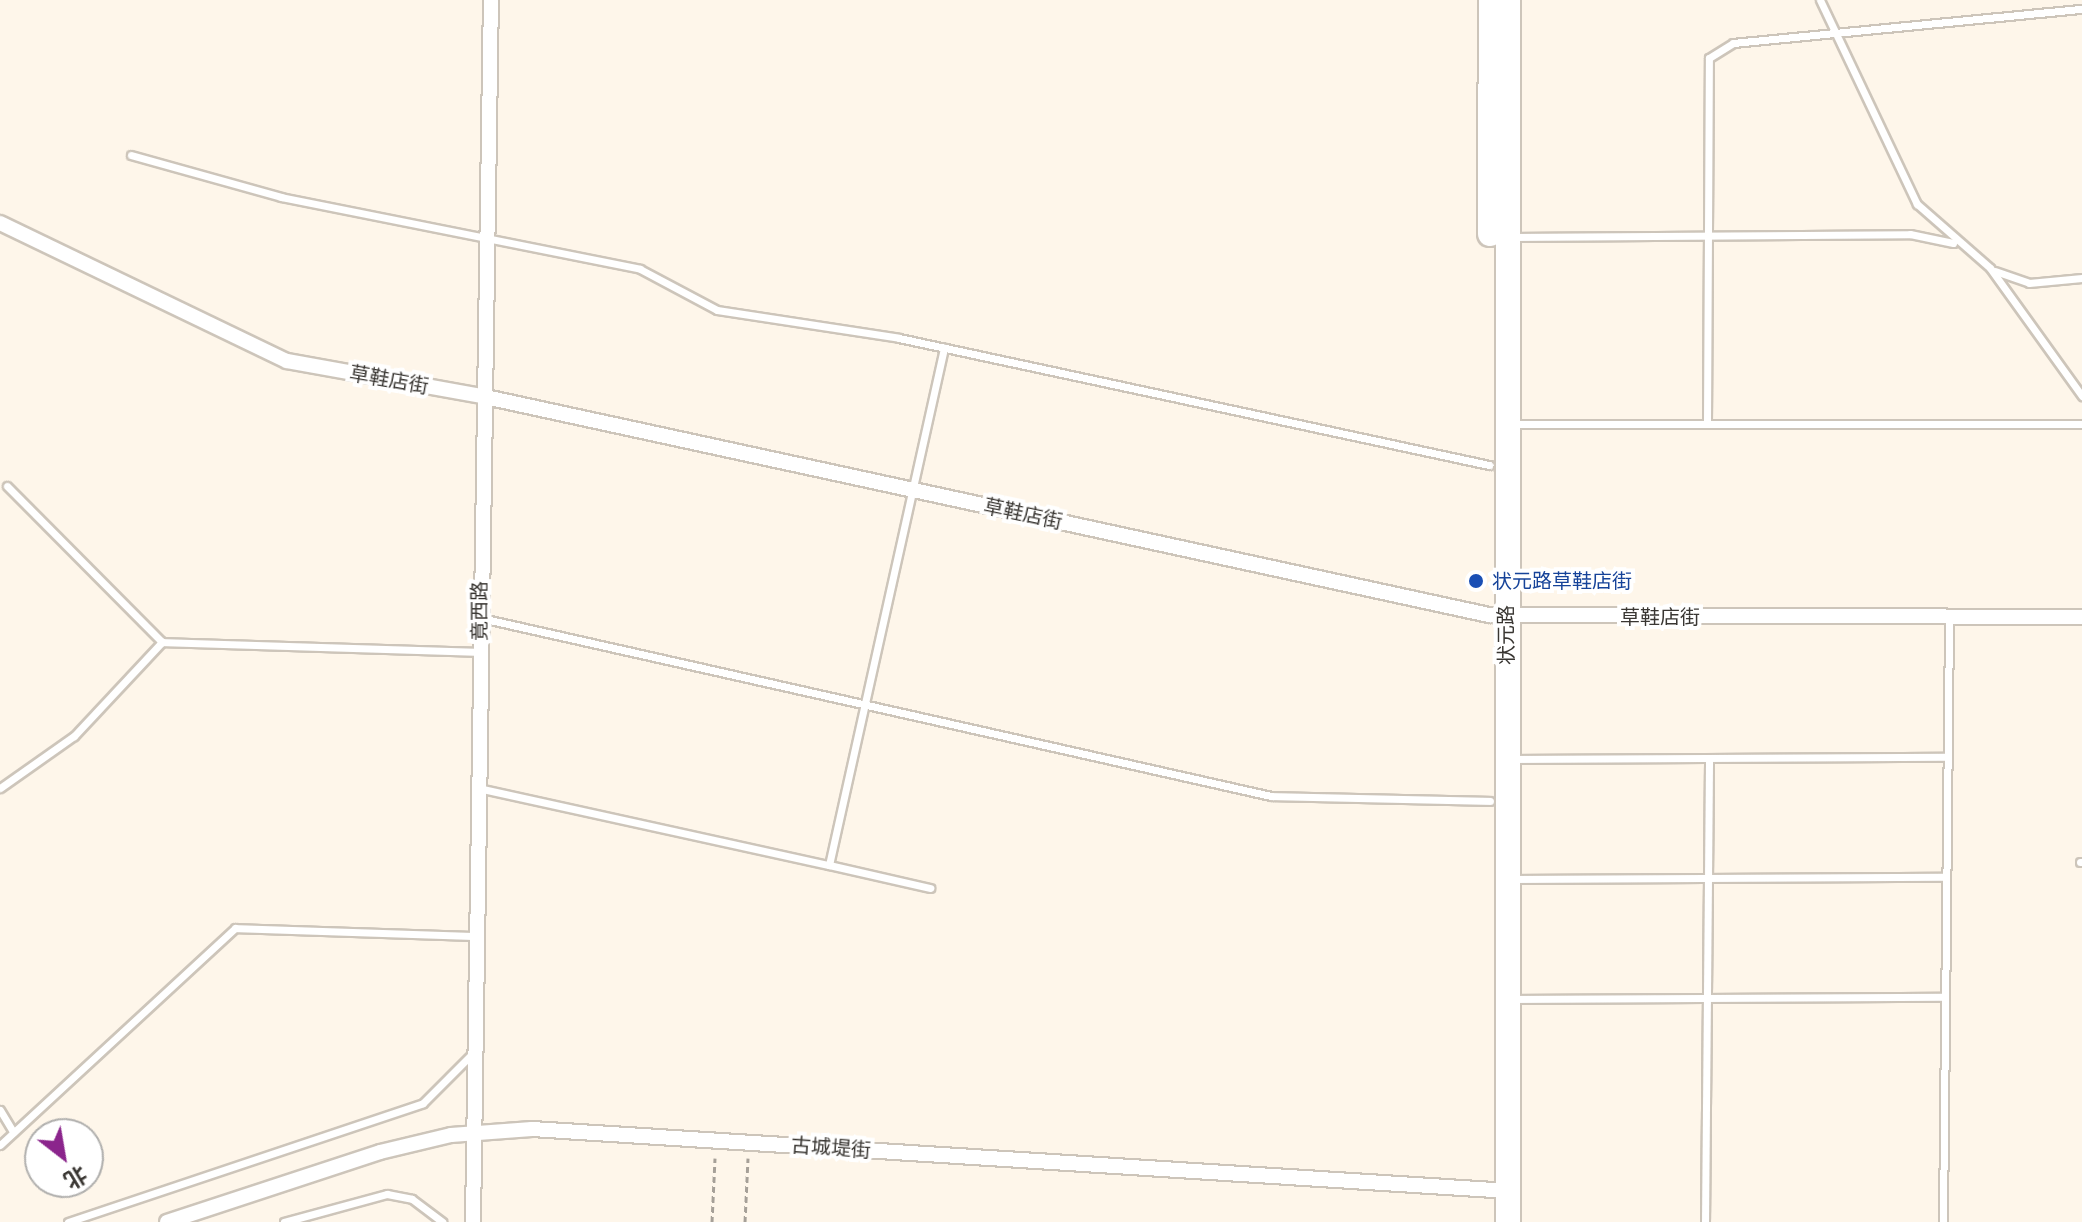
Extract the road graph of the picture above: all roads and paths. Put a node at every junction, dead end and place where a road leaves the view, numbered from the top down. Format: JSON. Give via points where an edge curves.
{"nodes":[{"id":1,"x":491,"y":0,"type":"edge"},
{"id":2,"x":1491,"y":0,"type":"edge"},
{"id":3,"x":1508,"y":0,"type":"edge"},
{"id":4,"x":1820,"y":0,"type":"edge"},
{"id":5,"x":2082,"y":9,"type":"edge"},
{"id":6,"x":1835,"y":32,"type":"junction"},
{"id":7,"x":131,"y":155,"type":"dead end"},
{"id":8,"x":0,"y":223,"type":"edge"},
{"id":9,"x":1705,"y":235,"type":"junction"},
{"id":10,"x":485,"y":236,"type":"junction"},
{"id":11,"x":1507,"y":237,"type":"junction"},
{"id":12,"x":1962,"y":246,"type":"junction"},
{"id":13,"x":1990,"y":268,"type":"junction"},
{"id":14,"x":2082,"y":278,"type":"edge"},
{"id":15,"x":944,"y":348,"type":"junction"},
{"id":16,"x":481,"y":396,"type":"junction"},
{"id":17,"x":2082,"y":396,"type":"edge"},
{"id":18,"x":1707,"y":423,"type":"junction"},
{"id":19,"x":1506,"y":424,"type":"junction"},
{"id":20,"x":2082,"y":424,"type":"edge"},
{"id":21,"x":1489,"y":465,"type":"junction"},
{"id":22,"x":7,"y":486,"type":"dead end"},
{"id":23,"x":913,"y":490,"type":"junction"},
{"id":24,"x":1498,"y":616,"type":"junction"},
{"id":25,"x":480,"y":617,"type":"junction"},
{"id":26,"x":1949,"y":617,"type":"junction"},
{"id":27,"x":2082,"y":617,"type":"edge"},
{"id":28,"x":162,"y":642,"type":"junction"},
{"id":29,"x":479,"y":652,"type":"junction"},
{"id":30,"x":866,"y":700,"type":"junction"},
{"id":31,"x":1946,"y":757,"type":"junction"},
{"id":32,"x":1709,"y":758,"type":"junction"},
{"id":33,"x":1507,"y":759,"type":"junction"},
{"id":34,"x":0,"y":788,"type":"edge"},
{"id":35,"x":478,"y":788,"type":"junction"},
{"id":36,"x":1490,"y":801,"type":"junction"},
{"id":37,"x":829,"y":865,"type":"junction"},
{"id":38,"x":1945,"y":877,"type":"junction"},
{"id":39,"x":1709,"y":878,"type":"junction"},
{"id":40,"x":1507,"y":879,"type":"junction"},
{"id":41,"x":930,"y":888,"type":"dead end"},
{"id":42,"x":477,"y":936,"type":"junction"},
{"id":43,"x":1944,"y":997,"type":"junction"},
{"id":44,"x":1709,"y":998,"type":"junction"},
{"id":45,"x":1508,"y":999,"type":"junction"},
{"id":46,"x":476,"y":1048,"type":"junction"},
{"id":47,"x":0,"y":1110,"type":"edge"},
{"id":48,"x":13,"y":1132,"type":"junction"},
{"id":49,"x":475,"y":1133,"type":"junction"},
{"id":50,"x":716,"y":1141,"type":"junction"},
{"id":51,"x":749,"y":1143,"type":"junction"},
{"id":52,"x":0,"y":1145,"type":"edge"},
{"id":53,"x":1500,"y":1191,"type":"junction"},
{"id":54,"x":68,"y":1222,"type":"edge"},
{"id":55,"x":167,"y":1222,"type":"edge"},
{"id":56,"x":284,"y":1222,"type":"edge"},
{"id":57,"x":442,"y":1222,"type":"edge"},
{"id":58,"x":473,"y":1222,"type":"edge"},
{"id":59,"x":712,"y":1222,"type":"edge"},
{"id":60,"x":745,"y":1222,"type":"edge"},
{"id":61,"x":1492,"y":1222,"type":"edge"},
{"id":62,"x":1508,"y":1222,"type":"edge"},
{"id":63,"x":1705,"y":1222,"type":"edge"},
{"id":64,"x":1943,"y":1222,"type":"edge"}],
"edges":[{"from":1,"to":10,"type":"street","name":"竟西路"},
{"from":2,"to":21,"type":"main road","name":"状元路"},
{"from":3,"to":11,"type":"main road","name":"状元路"},
{"from":4,"to":6,"type":"lane"},
{"from":5,"to":6,"type":"lane"},
{"from":6,"to":9,"type":"lane","via":[[1733,43],[1709,58]]},
{"from":6,"to":12,"type":"lane","via":[[1917,204]]},
{"from":7,"to":10,"type":"lane","via":[[281,197]]},
{"from":8,"to":16,"type":"street","name":"草鞋店街","via":[[287,361]]},
{"from":9,"to":11,"type":"lane"},
{"from":9,"to":12,"type":"lane","via":[[1910,234]]},
{"from":9,"to":18,"type":"lane"},
{"from":10,"to":15,"type":"lane","via":[[640,269],[717,310]]},
{"from":10,"to":16,"type":"street","name":"竟西路"},
{"from":11,"to":19,"type":"main road","name":"状元路"},
{"from":12,"to":13,"type":"lane"},
{"from":13,"to":14,"type":"lane","via":[[2029,283]]},
{"from":13,"to":17,"type":"lane"},
{"from":15,"to":21,"type":"lane"},
{"from":15,"to":23,"type":"lane"},
{"from":16,"to":23,"type":"street","name":"草鞋店街"},
{"from":16,"to":25,"type":"street","name":"竟西路"},
{"from":18,"to":19,"type":"lane"},
{"from":18,"to":20,"type":"lane"},
{"from":19,"to":24,"type":"main road","name":"状元路"},
{"from":21,"to":24,"type":"main road","name":"状元路"},
{"from":22,"to":28,"type":"lane"},
{"from":23,"to":24,"type":"street","name":"草鞋店街"},
{"from":23,"to":30,"type":"lane"},
{"from":24,"to":26,"type":"street","name":"草鞋店街"},
{"from":24,"to":33,"type":"main road","name":"状元路"},
{"from":24,"to":36,"type":"main road","name":"状元路"},
{"from":25,"to":29,"type":"street","name":"竟西路"},
{"from":25,"to":30,"type":"lane"},
{"from":26,"to":27,"type":"street","name":"草鞋店街"},
{"from":26,"to":31,"type":"lane"},
{"from":28,"to":29,"type":"lane"},
{"from":28,"to":34,"type":"lane","via":[[74,736]]},
{"from":29,"to":35,"type":"street","name":"竟西路"},
{"from":30,"to":36,"type":"lane","via":[[1271,796],[1317,803]]},
{"from":30,"to":37,"type":"lane"},
{"from":31,"to":32,"type":"lane"},
{"from":31,"to":38,"type":"lane"},
{"from":32,"to":33,"type":"lane"},
{"from":32,"to":39,"type":"lane"},
{"from":33,"to":40,"type":"main road","name":"状元路"},
{"from":35,"to":37,"type":"lane"},
{"from":35,"to":42,"type":"street","name":"竟西路"},
{"from":36,"to":53,"type":"main road","name":"状元路"},
{"from":37,"to":41,"type":"lane"},
{"from":38,"to":39,"type":"lane"},
{"from":38,"to":43,"type":"lane"},
{"from":39,"to":40,"type":"lane"},
{"from":39,"to":44,"type":"lane"},
{"from":40,"to":45,"type":"main road","name":"状元路"},
{"from":42,"to":46,"type":"street","name":"竟西路"},
{"from":42,"to":48,"type":"lane","via":[[235,928]]},
{"from":43,"to":44,"type":"lane"},
{"from":43,"to":64,"type":"lane"},
{"from":44,"to":45,"type":"lane"},
{"from":44,"to":63,"type":"lane"},
{"from":45,"to":53,"type":"main road","name":"状元路"},
{"from":46,"to":49,"type":"street","name":"竟西路"},
{"from":46,"to":54,"type":"lane","via":[[451,1083],[423,1103]]},
{"from":47,"to":48,"type":"lane"},
{"from":48,"to":52,"type":"lane"},
{"from":49,"to":50,"type":"street","name":"古城堤街"},
{"from":49,"to":55,"type":"street","name":"古城堤街","via":[[380,1152]]},
{"from":49,"to":58,"type":"street","name":"竟西路"},
{"from":50,"to":51,"type":"street","name":"古城堤街"},
{"from":50,"to":59,"type":"path"},
{"from":51,"to":53,"type":"street","name":"古城堤街"},
{"from":51,"to":60,"type":"path"},
{"from":53,"to":61,"type":"main road","name":"状元路"},
{"from":53,"to":62,"type":"main road","name":"状元路"},
{"from":56,"to":57,"type":"lane","via":[[387,1194],[412,1199]]}]}
